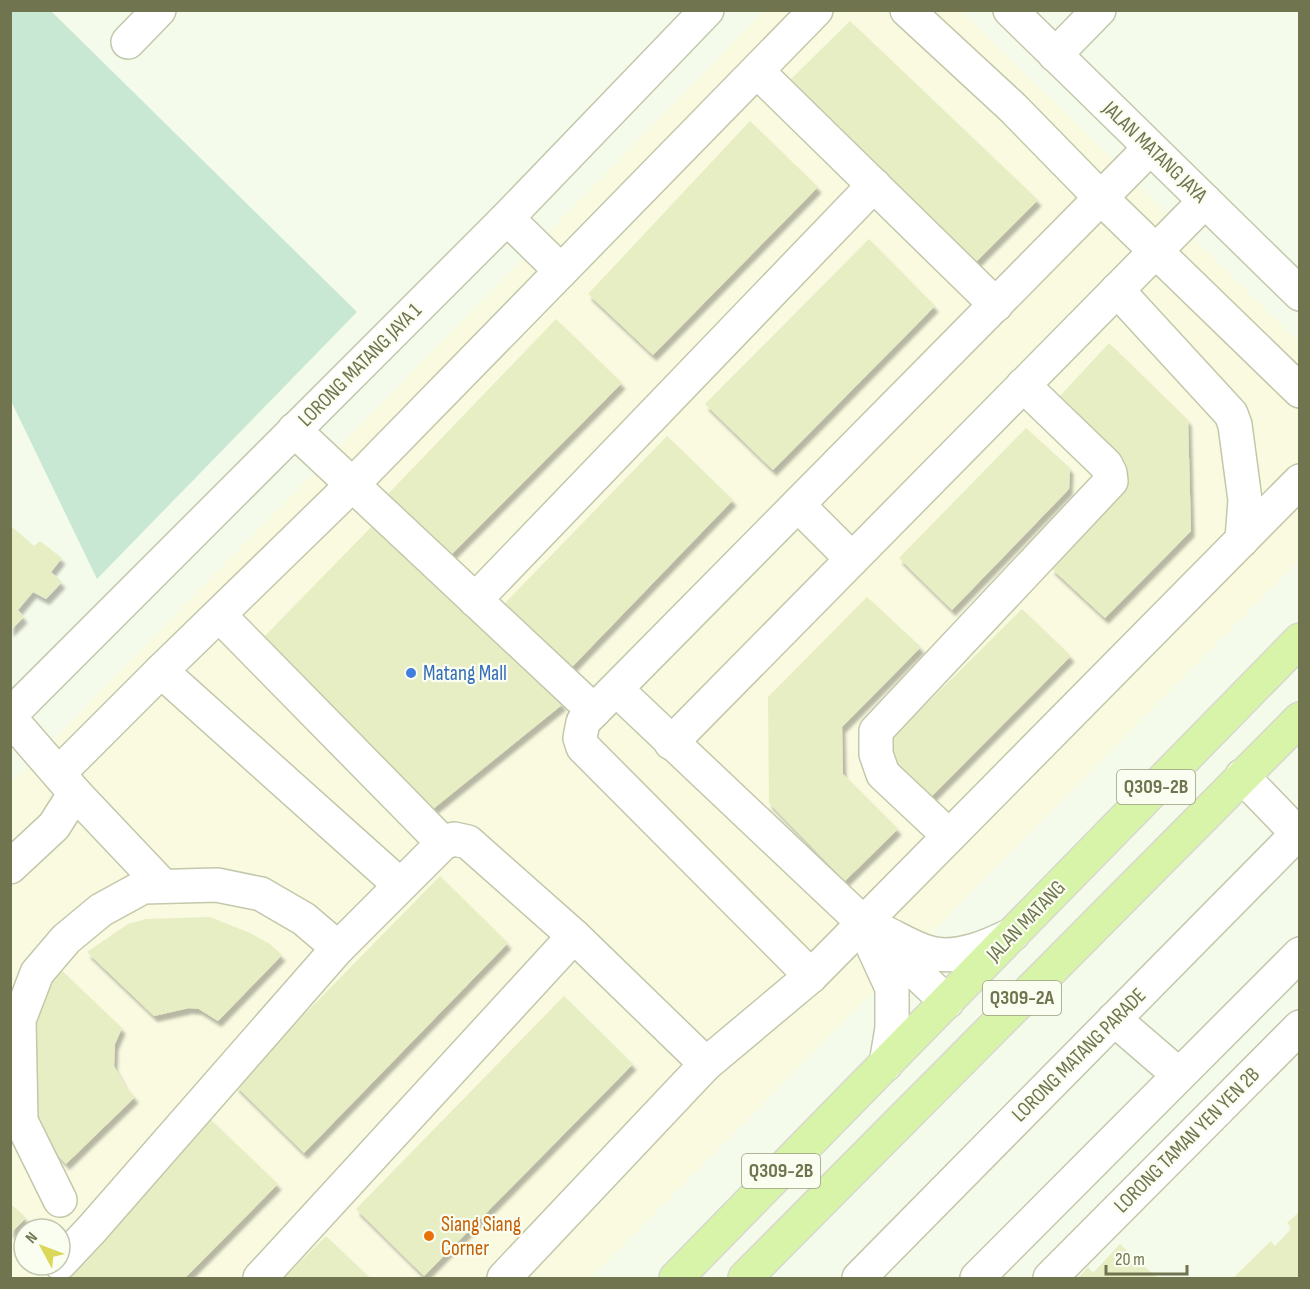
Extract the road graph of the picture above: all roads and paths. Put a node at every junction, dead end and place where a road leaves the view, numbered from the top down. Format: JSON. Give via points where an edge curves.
{"nodes":[{"id":1,"x":159,"y":10,"type":"edge"},
{"id":2,"x":707,"y":10,"type":"edge"},
{"id":3,"x":816,"y":10,"type":"edge"},
{"id":4,"x":907,"y":10,"type":"edge"},
{"id":5,"x":1010,"y":10,"type":"edge"},
{"id":6,"x":1099,"y":10,"type":"edge"},
{"id":7,"x":128,"y":42,"type":"dead end"},
{"id":8,"x":1056,"y":55,"type":"junction"},
{"id":9,"x":757,"y":71,"type":"junction"},
{"id":10,"x":1150,"y":148,"type":"junction"},
{"id":11,"x":874,"y":185,"type":"junction"},
{"id":12,"x":1101,"y":198,"type":"junction"},
{"id":13,"x":1204,"y":201,"type":"junction"},
{"id":14,"x":507,"y":218,"type":"junction"},
{"id":15,"x":1155,"y":251,"type":"junction"},
{"id":16,"x":561,"y":271,"type":"junction"},
{"id":17,"x":1117,"y":290,"type":"junction"},
{"id":18,"x":1299,"y":294,"type":"edge"},
{"id":19,"x":996,"y":305,"type":"junction"},
{"id":20,"x":1023,"y":385,"type":"junction"},
{"id":21,"x":1299,"y":391,"type":"edge"},
{"id":22,"x":294,"y":430,"type":"junction"},
{"id":23,"x":1299,"y":482,"type":"edge"},
{"id":24,"x":352,"y":485,"type":"junction"},
{"id":25,"x":798,"y":505,"type":"junction"},
{"id":26,"x":1242,"y":540,"type":"junction"},
{"id":27,"x":852,"y":559,"type":"junction"},
{"id":28,"x":475,"y":600,"type":"junction"},
{"id":29,"x":219,"y":615,"type":"junction"},
{"id":30,"x":1299,"y":640,"type":"edge"},
{"id":31,"x":161,"y":671,"type":"junction"},
{"id":32,"x":605,"y":700,"type":"junction"},
{"id":33,"x":14,"y":706,"type":"edge"},
{"id":34,"x":1299,"y":718,"type":"edge"},
{"id":35,"x":671,"y":743,"type":"junction"},
{"id":36,"x":1242,"y":776,"type":"junction"},
{"id":37,"x":67,"y":783,"type":"junction"},
{"id":38,"x":1298,"y":832,"type":"edge"},
{"id":39,"x":949,"y":836,"type":"junction"},
{"id":40,"x":442,"y":843,"type":"junction"},
{"id":41,"x":10,"y":867,"type":"edge"},
{"id":42,"x":400,"y":885,"type":"junction"},
{"id":43,"x":163,"y":886,"type":"junction"},
{"id":44,"x":863,"y":923,"type":"junction"},
{"id":45,"x":1013,"y":934,"type":"junction"},
{"id":46,"x":574,"y":936,"type":"junction"},
{"id":47,"x":338,"y":948,"type":"junction"},
{"id":48,"x":1299,"y":954,"type":"edge"},
{"id":49,"x":811,"y":976,"type":"junction"},
{"id":50,"x":946,"y":1002,"type":"junction"},
{"id":51,"x":1114,"y":1019,"type":"junction"},
{"id":52,"x":1299,"y":1027,"type":"edge"},
{"id":53,"x":706,"y":1064,"type":"junction"},
{"id":54,"x":885,"y":1064,"type":"junction"},
{"id":55,"x":1179,"y":1075,"type":"junction"},
{"id":56,"x":10,"y":1149,"type":"edge"},
{"id":57,"x":60,"y":1200,"type":"junction"},
{"id":58,"x":794,"y":1228,"type":"junction"},
{"id":59,"x":92,"y":1229,"type":"junction"},
{"id":60,"x":72,"y":1250,"type":"edge"},
{"id":61,"x":260,"y":1278,"type":"edge"},
{"id":62,"x":504,"y":1278,"type":"edge"},
{"id":63,"x":676,"y":1278,"type":"edge"},
{"id":64,"x":745,"y":1278,"type":"edge"},
{"id":65,"x":858,"y":1278,"type":"edge"},
{"id":66,"x":976,"y":1278,"type":"edge"},
{"id":67,"x":1050,"y":1278,"type":"edge"}],
"edges":[{"from":1,"to":7,"type":"street"},
{"from":2,"to":14,"type":"street","name":"LORONG MATANG JAYA 1"},
{"from":3,"to":9,"type":"street"},
{"from":4,"to":12,"type":"street","via":[[1013,108]]},
{"from":5,"to":8,"type":"street","name":"JALAN MATANG JAYA"},
{"from":6,"to":8,"type":"street"},
{"from":8,"to":10,"type":"street","name":"JALAN MATANG JAYA"},
{"from":9,"to":11,"type":"street"},
{"from":9,"to":16,"type":"street"},
{"from":10,"to":12,"type":"street"},
{"from":10,"to":13,"type":"street","name":"JALAN MATANG JAYA"},
{"from":11,"to":19,"type":"street"},
{"from":11,"to":28,"type":"street"},
{"from":12,"to":15,"type":"street"},
{"from":12,"to":19,"type":"street"},
{"from":13,"to":15,"type":"street"},
{"from":13,"to":18,"type":"street","name":"JALAN MATANG JAYA"},
{"from":14,"to":16,"type":"street"},
{"from":14,"to":22,"type":"street","name":"LORONG MATANG JAYA 1"},
{"from":15,"to":17,"type":"street"},
{"from":15,"to":21,"type":"street"},
{"from":16,"to":24,"type":"street"},
{"from":17,"to":20,"type":"street"},
{"from":17,"to":26,"type":"street","via":[[1231,414],[1245,500]]},
{"from":19,"to":25,"type":"street"},
{"from":20,"to":27,"type":"street"},
{"from":20,"to":39,"type":"street","via":[[1106,465],[1111,481],[876,731],[876,754],[883,774]]},
{"from":22,"to":24,"type":"street"},
{"from":22,"to":33,"type":"street","name":"LORONG MATANG JAYA 1"},
{"from":23,"to":26,"type":"street"},
{"from":24,"to":28,"type":"street"},
{"from":24,"to":29,"type":"street"},
{"from":25,"to":27,"type":"street"},
{"from":25,"to":32,"type":"street"},
{"from":26,"to":39,"type":"street"},
{"from":27,"to":35,"type":"street"},
{"from":28,"to":32,"type":"street"},
{"from":29,"to":31,"type":"street"},
{"from":29,"to":40,"type":"street"},
{"from":30,"to":45,"type":"main road","name":"JALAN MATANG","number":"Q309-2B"},
{"from":31,"to":37,"type":"street"},
{"from":31,"to":42,"type":"street"},
{"from":32,"to":35,"type":"street"},
{"from":32,"to":49,"type":"street","via":[[583,722],[583,747]]},
{"from":33,"to":37,"type":"street"},
{"from":34,"to":36,"type":"main road","number":"Q309-2A"},
{"from":35,"to":44,"type":"street"},
{"from":36,"to":38,"type":"street"},
{"from":36,"to":58,"type":"main road","number":"Q309-2A"},
{"from":37,"to":41,"type":"street","via":[[54,826]]},
{"from":37,"to":43,"type":"street"},
{"from":38,"to":51,"type":"street","name":"LORONG MATANG PARADE"},
{"from":39,"to":44,"type":"street"},
{"from":40,"to":42,"type":"street"},
{"from":40,"to":46,"type":"street","via":[[454,839],[468,842]]},
{"from":42,"to":47,"type":"street"},
{"from":43,"to":47,"type":"street","via":[[217,885],[261,894],[304,919]]},
{"from":43,"to":57,"type":"street","via":[[143,887],[132,893],[101,910],[66,939],[37,973],[20,1020],[21,1121]]},
{"from":44,"to":45,"type":"street","via":[[931,953],[955,955]]},
{"from":44,"to":49,"type":"street"},
{"from":44,"to":50,"type":"street"},
{"from":44,"to":54,"type":"street","via":[[892,988],[892,1028]]},
{"from":45,"to":50,"type":"main road","name":"JALAN MATANG","number":"Q309-2B"},
{"from":46,"to":53,"type":"street"},
{"from":46,"to":61,"type":"street"},
{"from":47,"to":59,"type":"street"},
{"from":48,"to":55,"type":"street"},
{"from":49,"to":53,"type":"street"},
{"from":50,"to":54,"type":"main road","name":"JALAN MATANG","number":"Q309-2B"},
{"from":50,"to":58,"type":"main road","via":[[955,1034],[846,1145]]},
{"from":51,"to":55,"type":"street"},
{"from":51,"to":65,"type":"street","name":"LORONG MATANG PARADE"},
{"from":52,"to":67,"type":"street","name":"LORONG TAMAN YEN YEN 2B"},
{"from":53,"to":62,"type":"street"},
{"from":54,"to":63,"type":"main road","name":"JALAN MATANG","number":"Q309-2B"},
{"from":55,"to":66,"type":"street"},
{"from":56,"to":57,"type":"street"},
{"from":57,"to":59,"type":"street"},
{"from":58,"to":64,"type":"main road","number":"Q309-2A"},
{"from":59,"to":60,"type":"street"}]}
